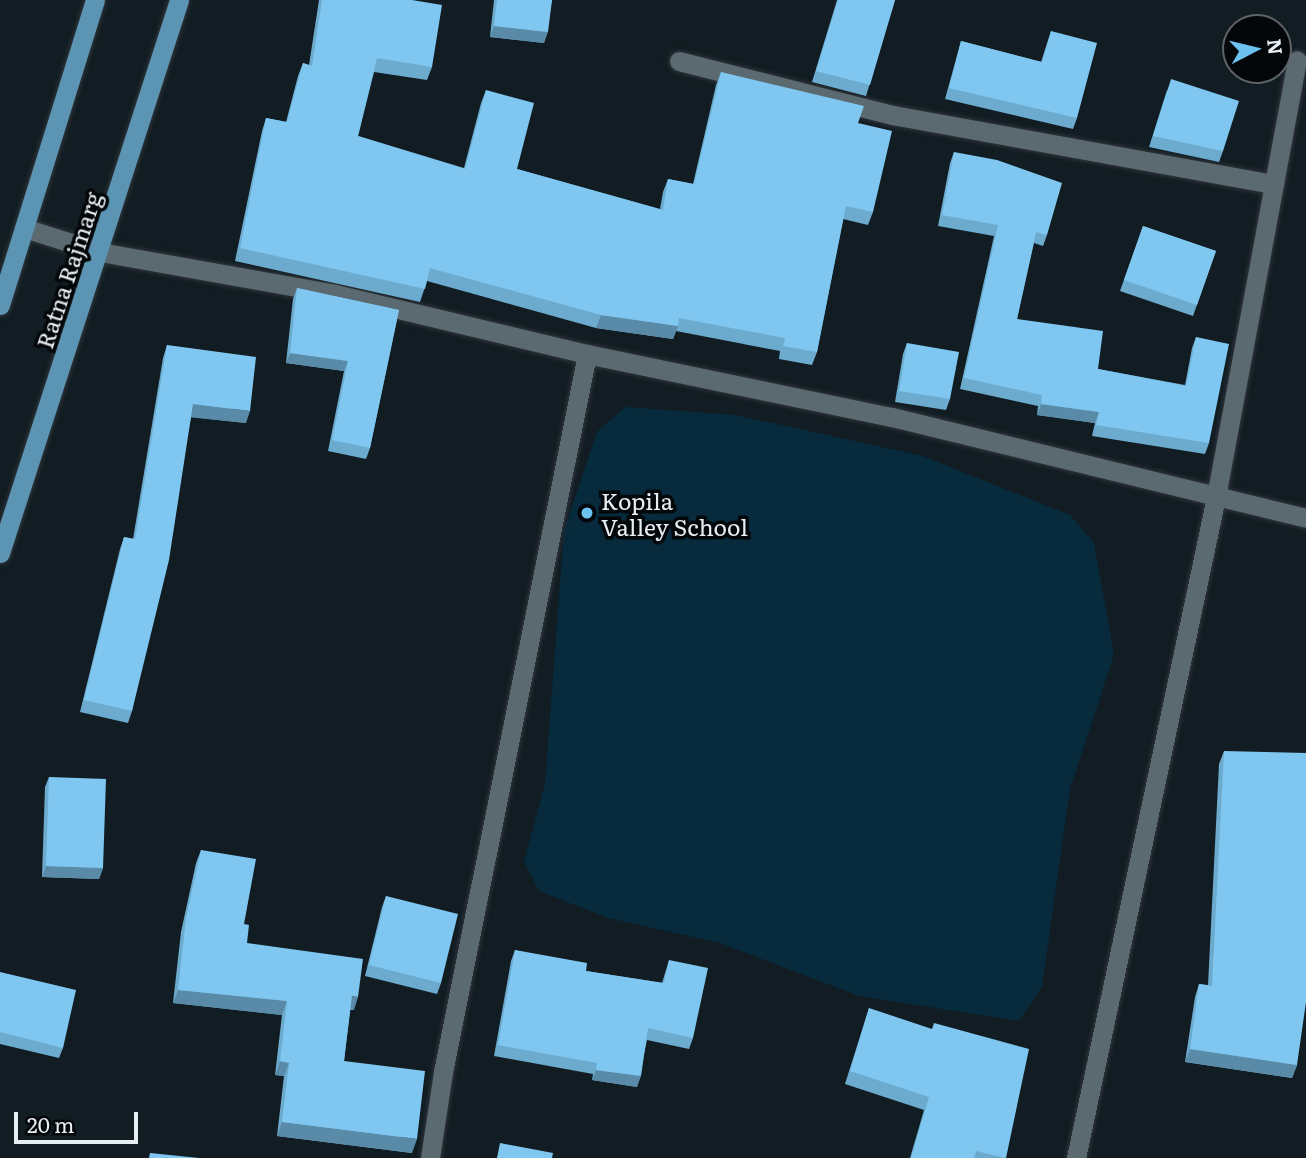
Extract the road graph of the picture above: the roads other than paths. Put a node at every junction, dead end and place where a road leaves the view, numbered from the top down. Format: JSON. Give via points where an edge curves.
{"nodes":[{"id":1,"x":95,"y":0,"type":"edge"},
{"id":2,"x":179,"y":0,"type":"edge"},
{"id":3,"x":1297,"y":60,"type":"dead end"},
{"id":4,"x":679,"y":61,"type":"dead end"},
{"id":5,"x":1274,"y":184,"type":"junction"},
{"id":6,"x":24,"y":228,"type":"junction"},
{"id":7,"x":100,"y":252,"type":"junction"},
{"id":8,"x":0,"y":305,"type":"edge"},
{"id":9,"x":587,"y":354,"type":"junction"},
{"id":10,"x":1216,"y":497,"type":"junction"},
{"id":11,"x":1306,"y":519,"type":"edge"},
{"id":12,"x":0,"y":553,"type":"edge"},
{"id":13,"x":430,"y":1158,"type":"edge"},
{"id":14,"x":1076,"y":1158,"type":"edge"}],
"edges":[{"from":1,"to":6,"type":"main road"},
{"from":2,"to":7,"type":"main road","name":"Ratna Rajmarg"},
{"from":3,"to":5,"type":"street"},
{"from":4,"to":5,"type":"street","via":[[741,73],[893,115]]},
{"from":5,"to":10,"type":"street"},
{"from":6,"to":7,"type":"street"},
{"from":6,"to":8,"type":"main road"},
{"from":7,"to":9,"type":"street","via":[[335,294]]},
{"from":7,"to":12,"type":"main road","name":"Ratna Rajmarg"},
{"from":9,"to":10,"type":"street","via":[[892,417]]},
{"from":9,"to":13,"type":"street"},
{"from":10,"to":11,"type":"street"},
{"from":10,"to":14,"type":"street"}]}
